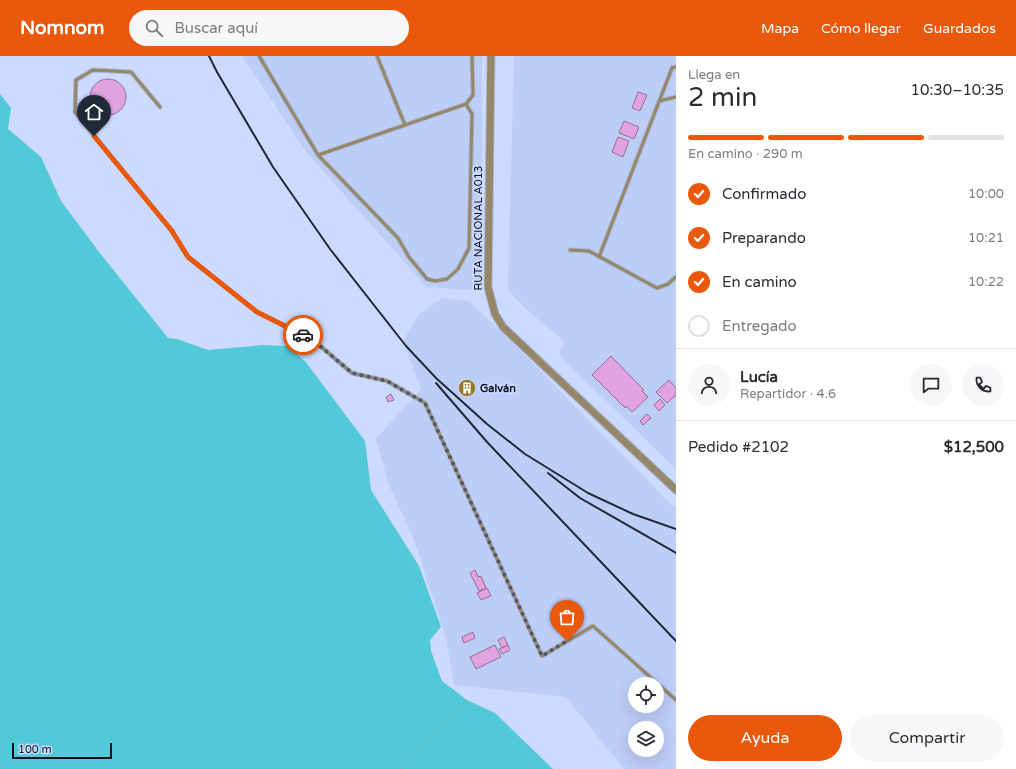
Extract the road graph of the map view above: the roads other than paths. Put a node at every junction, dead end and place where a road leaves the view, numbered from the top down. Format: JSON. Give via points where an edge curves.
{"nodes":[{"id":1,"x":259,"y":56,"type":"edge"},
{"id":2,"x":376,"y":56,"type":"edge"},
{"id":3,"x":472,"y":56,"type":"edge"},
{"id":4,"x":491,"y":56,"type":"edge"},
{"id":5,"x":676,"y":67,"type":"edge"},
{"id":6,"x":676,"y":96,"type":"edge"},
{"id":7,"x":659,"y":101,"type":"junction"},
{"id":8,"x":466,"y":104,"type":"junction"},
{"id":9,"x":160,"y":107,"type":"dead end"},
{"id":10,"x":405,"y":125,"type":"junction"},
{"id":11,"x":318,"y":155,"type":"junction"},
{"id":12,"x":570,"y":250,"type":"dead end"},
{"id":13,"x":599,"y":256,"type":"junction"},
{"id":14,"x":676,"y":277,"type":"edge"},
{"id":15,"x":676,"y":490,"type":"edge"},
{"id":16,"x":676,"y":700,"type":"edge"}],
"edges":[{"from":1,"to":11,"type":"lane"},
{"from":2,"to":10,"type":"lane"},
{"from":3,"to":8,"type":"lane","via":[[473,95]]},
{"from":4,"to":15,"type":"street","name":"RUTA NACIONAL A013","via":[[488,287],[494,314]]},
{"from":5,"to":7,"type":"lane","via":[[672,68]]},
{"from":6,"to":7,"type":"lane"},
{"from":7,"to":13,"type":"lane"},
{"from":8,"to":10,"type":"lane"},
{"from":8,"to":11,"type":"lane","via":[[472,114],[469,248],[458,269],[447,279],[436,281],[427,278],[409,257],[398,238]]},
{"from":9,"to":16,"type":"lane","via":[[131,72],[93,70],[76,80],[74,112],[172,231],[188,257],[257,312],[313,340],[352,373],[387,381],[425,403],[542,656],[593,626]]},
{"from":10,"to":11,"type":"lane"},
{"from":12,"to":13,"type":"lane","via":[[589,251]]},
{"from":13,"to":14,"type":"lane","via":[[657,288],[668,284]]}]}
